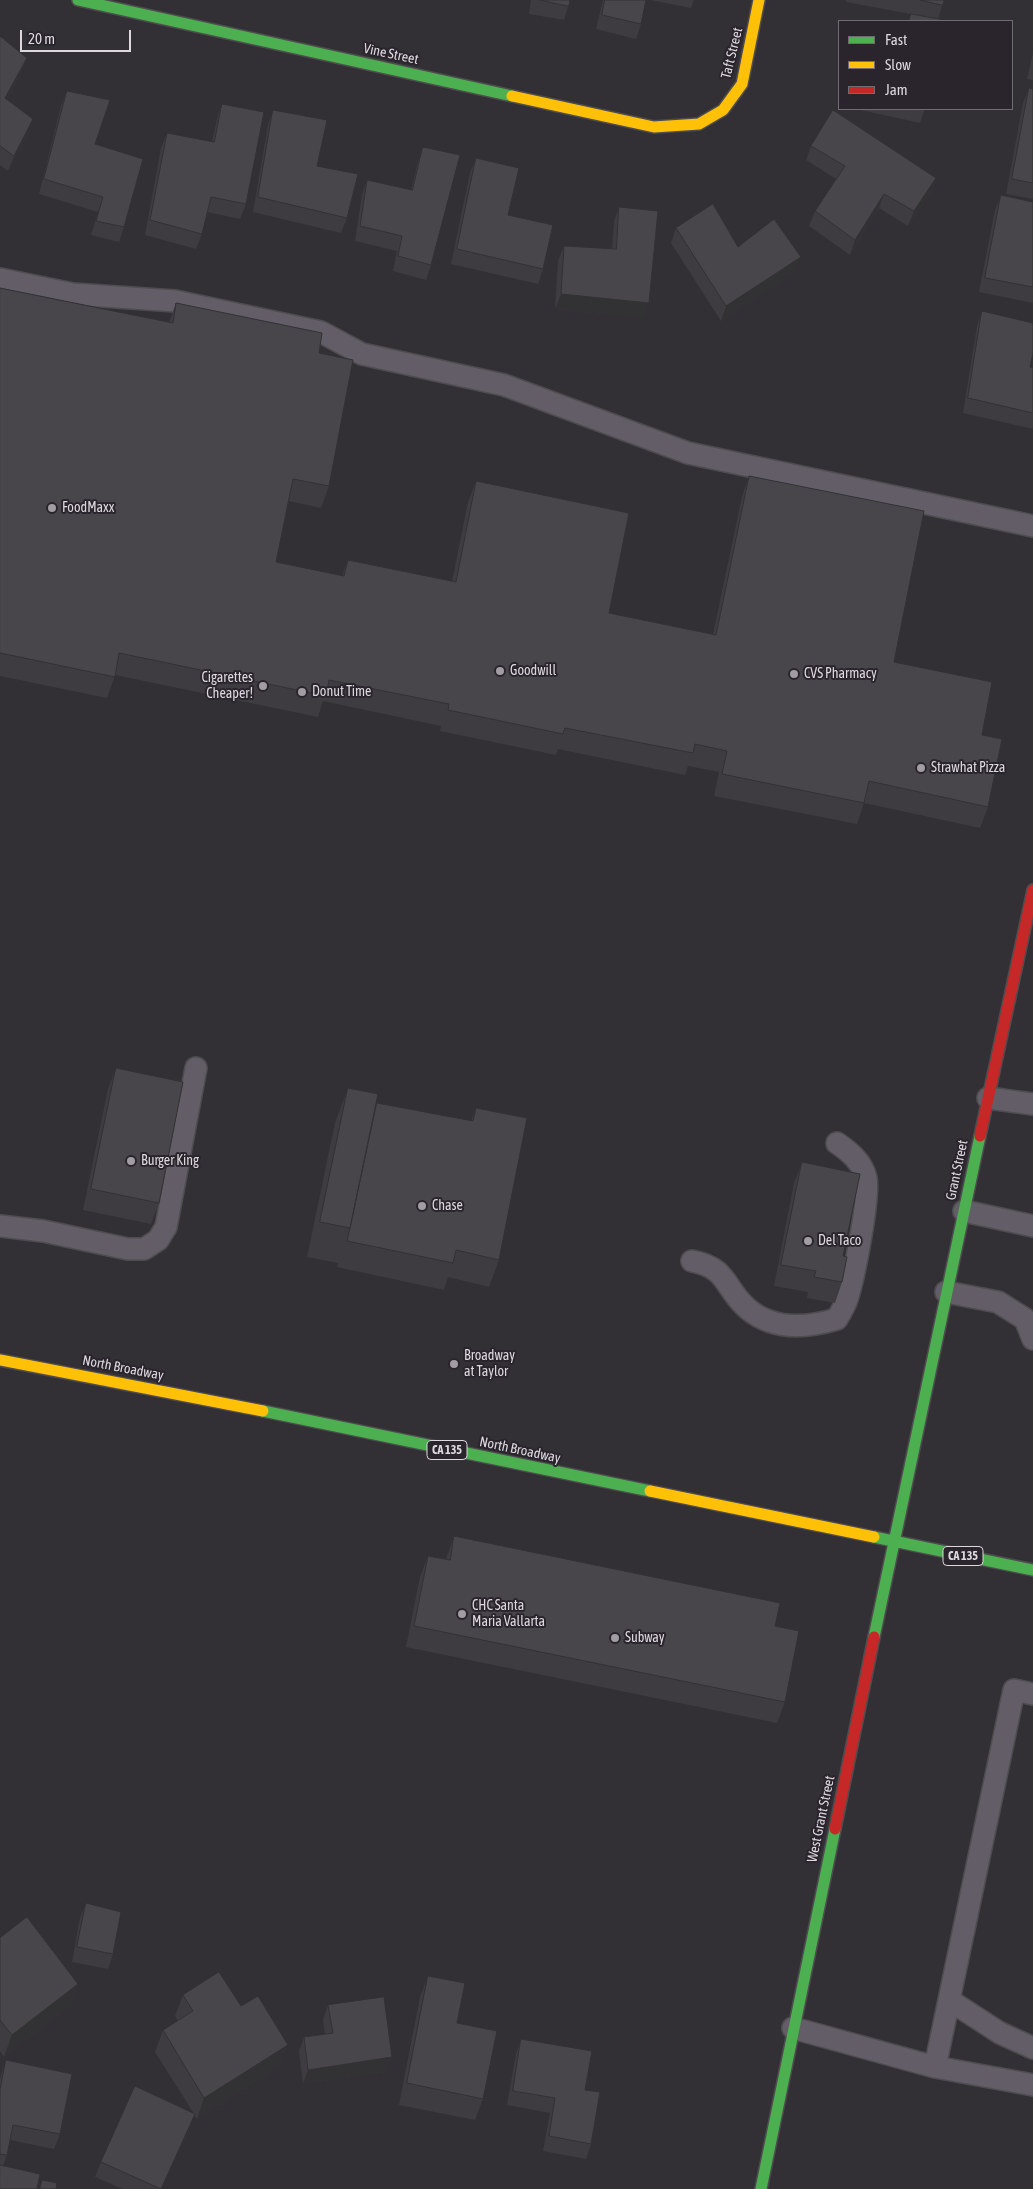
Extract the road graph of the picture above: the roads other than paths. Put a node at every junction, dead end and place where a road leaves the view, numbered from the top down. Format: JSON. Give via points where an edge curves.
{"nodes":[{"id":1,"x":78,"y":0,"type":"edge"},
{"id":2,"x":760,"y":0,"type":"edge"},
{"id":3,"x":699,"y":124,"type":"joint"},
{"id":4,"x":0,"y":279,"type":"edge"},
{"id":5,"x":1033,"y":526,"type":"edge"},
{"id":6,"x":1033,"y":890,"type":"edge"},
{"id":7,"x":196,"y":1068,"type":"dead end"},
{"id":8,"x":988,"y":1098,"type":"junction"},
{"id":9,"x":1033,"y":1104,"type":"edge"},
{"id":10,"x":838,"y":1143,"type":"dead end"},
{"id":11,"x":964,"y":1211,"type":"junction"},
{"id":12,"x":0,"y":1226,"type":"edge"},
{"id":13,"x":1033,"y":1226,"type":"edge"},
{"id":14,"x":692,"y":1261,"type":"dead end"},
{"id":15,"x":946,"y":1292,"type":"junction"},
{"id":16,"x":1033,"y":1338,"type":"edge"},
{"id":17,"x":0,"y":1360,"type":"edge"},
{"id":18,"x":911,"y":1456,"type":"joint"},
{"id":19,"x":893,"y":1543,"type":"junction"},
{"id":20,"x":1033,"y":1570,"type":"edge"},
{"id":21,"x":1033,"y":1694,"type":"edge"},
{"id":22,"x":949,"y":2000,"type":"junction"},
{"id":23,"x":794,"y":2028,"type":"junction"},
{"id":24,"x":1033,"y":2048,"type":"edge"},
{"id":25,"x":935,"y":2066,"type":"junction"},
{"id":26,"x":1033,"y":2085,"type":"edge"},
{"id":27,"x":760,"y":2189,"type":"edge"}],
"edges":[{"from":1,"to":3,"type":"street","name":"Vine Street","via":[[654,127]]},
{"from":2,"to":3,"type":"street","name":"Taft Street","via":[[742,84],[723,110]]},
{"from":4,"to":5,"type":"lane","via":[[73,294],[175,301],[321,332],[362,354],[504,385],[688,453]]},
{"from":6,"to":8,"type":"street","name":"Grant Street"},
{"from":7,"to":12,"type":"lane","via":[[166,1227],[158,1240],[144,1249],[128,1249],[43,1231]]},
{"from":8,"to":9,"type":"lane"},
{"from":8,"to":11,"type":"street","name":"Grant Street"},
{"from":10,"to":14,"type":"lane","via":[[858,1162],[866,1178],[868,1196],[847,1299],[837,1319],[814,1326],[788,1326],[765,1320],[748,1309],[718,1271],[709,1264]]},
{"from":11,"to":13,"type":"lane"},
{"from":11,"to":15,"type":"street","name":"Grant Street"},
{"from":15,"to":16,"type":"lane","via":[[998,1302],[1025,1319]]},
{"from":15,"to":18,"type":"street","name":"Grant Street"},
{"from":17,"to":19,"type":"street","name":"North Broadway","number":"CA 135","via":[[219,1402]]},
{"from":18,"to":19,"type":"street","name":"West Grant Street"},
{"from":19,"to":20,"type":"street","name":"North Broadway","number":"CA 135"},
{"from":19,"to":23,"type":"street","name":"West Grant Street"},
{"from":21,"to":22,"type":"lane","via":[[1014,1690]]},
{"from":22,"to":24,"type":"lane","via":[[1000,2033]]},
{"from":22,"to":25,"type":"lane"},
{"from":23,"to":25,"type":"lane"},
{"from":23,"to":27,"type":"street","name":"West Grant Street"},
{"from":25,"to":26,"type":"lane"}]}
